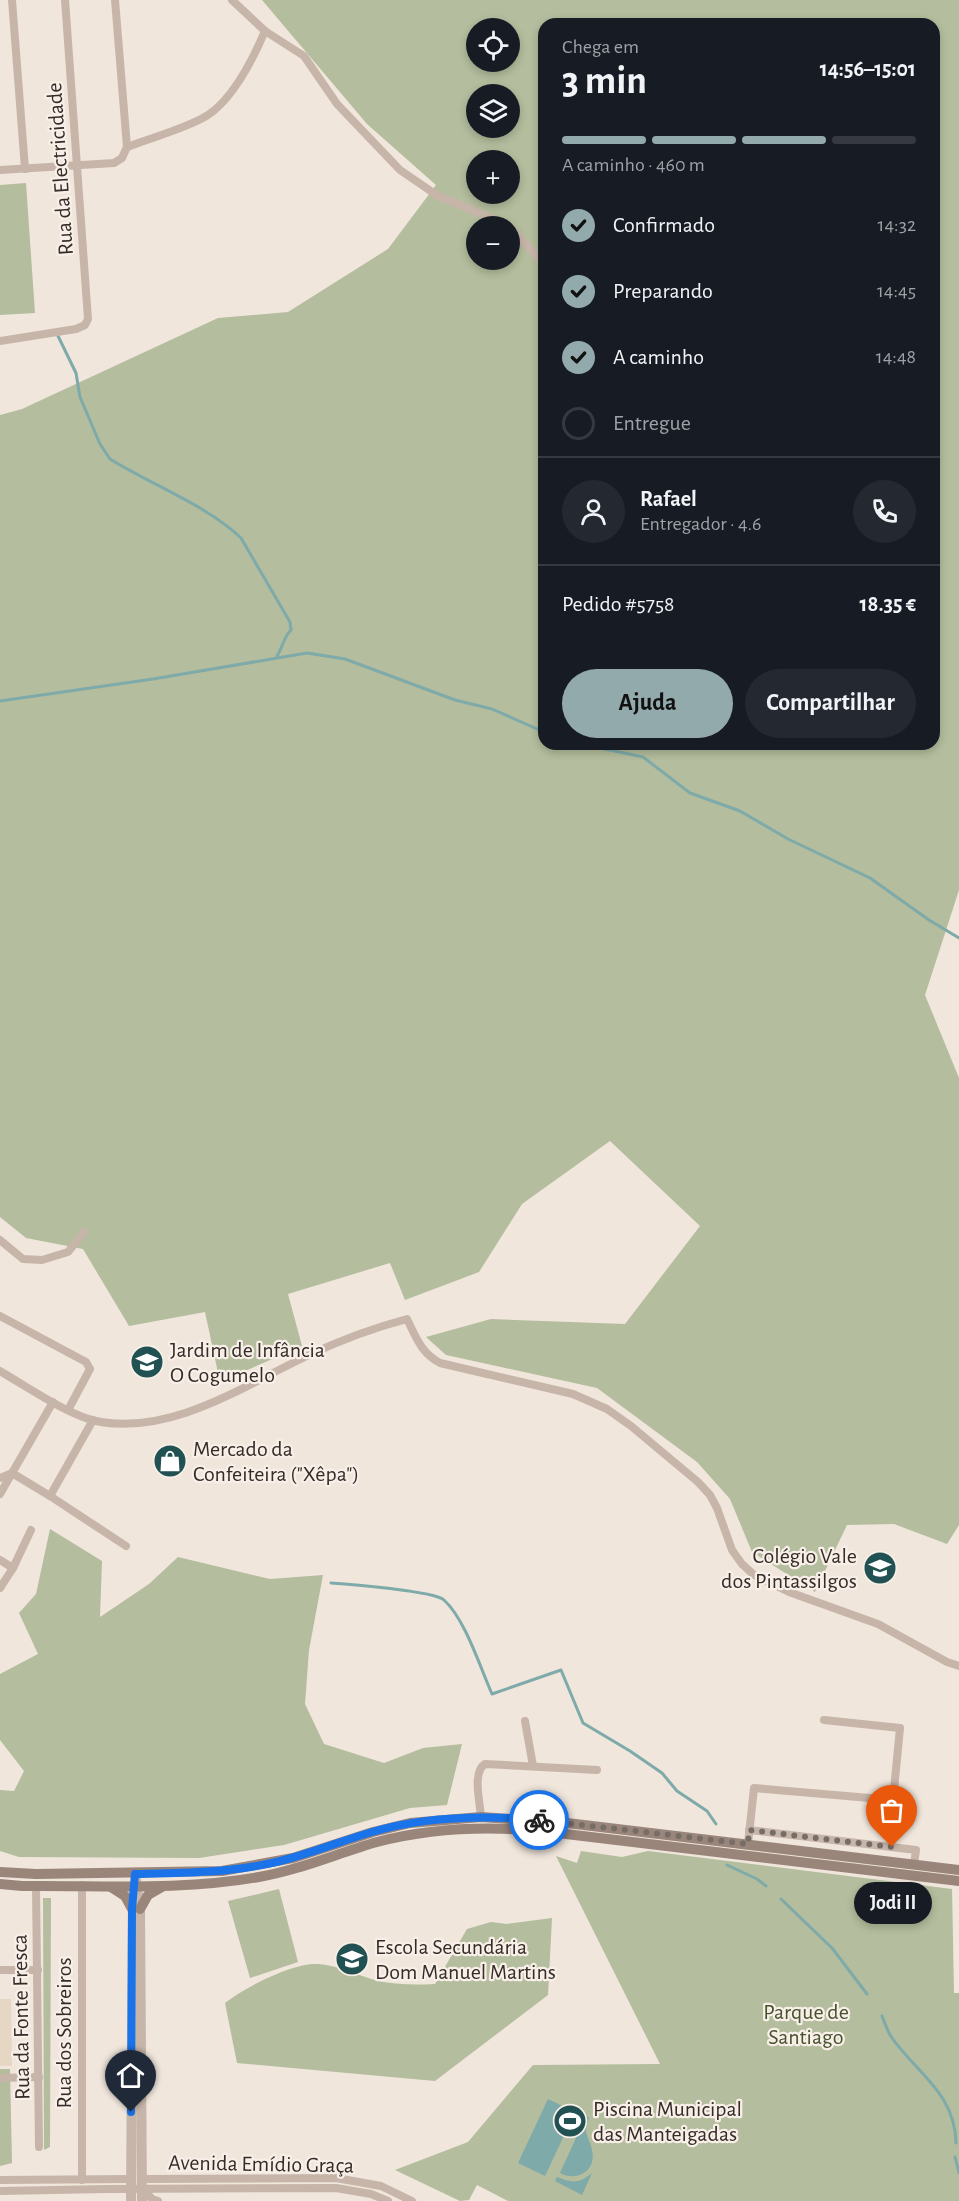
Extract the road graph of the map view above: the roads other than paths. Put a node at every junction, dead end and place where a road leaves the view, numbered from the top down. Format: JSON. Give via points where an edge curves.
{"nodes":[{"id":1,"x":12,"y":0,"type":"edge"},
{"id":2,"x":64,"y":0,"type":"edge"},
{"id":3,"x":115,"y":0,"type":"edge"},
{"id":4,"x":232,"y":0,"type":"edge"},
{"id":5,"x":265,"y":31,"type":"junction"},
{"id":6,"x":127,"y":147,"type":"junction"},
{"id":7,"x":77,"y":166,"type":"junction"},
{"id":8,"x":25,"y":169,"type":"junction"},
{"id":9,"x":0,"y":170,"type":"edge"},
{"id":10,"x":538,"y":258,"type":"edge"},
{"id":11,"x":0,"y":341,"type":"edge"},
{"id":12,"x":84,"y":1232,"type":"dead end"},
{"id":13,"x":0,"y":1240,"type":"edge"},
{"id":14,"x":0,"y":1316,"type":"edge"},
{"id":15,"x":0,"y":1371,"type":"edge"},
{"id":16,"x":53,"y":1402,"type":"junction"},
{"id":17,"x":68,"y":1410,"type":"junction"},
{"id":18,"x":93,"y":1420,"type":"junction"},
{"id":19,"x":12,"y":1473,"type":"junction"},
{"id":20,"x":0,"y":1478,"type":"edge"},
{"id":21,"x":0,"y":1494,"type":"edge"},
{"id":22,"x":50,"y":1496,"type":"junction"},
{"id":23,"x":31,"y":1530,"type":"dead end"},
{"id":24,"x":126,"y":1546,"type":"dead end"},
{"id":25,"x":0,"y":1560,"type":"edge"},
{"id":26,"x":13,"y":1568,"type":"junction"},
{"id":27,"x":0,"y":1588,"type":"edge"},
{"id":28,"x":959,"y":1666,"type":"edge"},
{"id":29,"x":824,"y":1720,"type":"dead end"},
{"id":30,"x":525,"y":1721,"type":"dead end"},
{"id":31,"x":532,"y":1766,"type":"junction"},
{"id":32,"x":597,"y":1770,"type":"dead end"},
{"id":33,"x":481,"y":1817,"type":"junction"},
{"id":34,"x":749,"y":1830,"type":"junction"},
{"id":35,"x":748,"y":1844,"type":"junction"},
{"id":36,"x":914,"y":1864,"type":"junction"},
{"id":37,"x":959,"y":1870,"type":"edge"},
{"id":38,"x":0,"y":1872,"type":"edge"},
{"id":39,"x":136,"y":1879,"type":"junction"},
{"id":40,"x":959,"y":1881,"type":"edge"},
{"id":41,"x":0,"y":1884,"type":"edge"},
{"id":42,"x":105,"y":1885,"type":"junction"},
{"id":43,"x":171,"y":1885,"type":"junction"},
{"id":44,"x":36,"y":1886,"type":"junction"},
{"id":45,"x":82,"y":1886,"type":"junction"},
{"id":46,"x":136,"y":1909,"type":"junction"},
{"id":47,"x":0,"y":1970,"type":"edge"},
{"id":48,"x":38,"y":1970,"type":"junction"},
{"id":49,"x":0,"y":2078,"type":"edge"},
{"id":50,"x":39,"y":2078,"type":"junction"},
{"id":51,"x":39,"y":2147,"type":"dead end"},
{"id":52,"x":0,"y":2180,"type":"edge"},
{"id":53,"x":82,"y":2180,"type":"junction"},
{"id":54,"x":136,"y":2184,"type":"junction"},
{"id":55,"x":0,"y":2191,"type":"edge"},
{"id":56,"x":131,"y":2201,"type":"edge"},
{"id":57,"x":142,"y":2201,"type":"edge"},
{"id":58,"x":158,"y":2201,"type":"edge"},
{"id":59,"x":388,"y":2201,"type":"edge"},
{"id":60,"x":412,"y":2201,"type":"edge"}],
"edges":[{"from":1,"to":8,"type":"street"},
{"from":2,"to":7,"type":"street","name":"Rua da Electricidade"},
{"from":3,"to":6,"type":"street"},
{"from":4,"to":5,"type":"street"},
{"from":5,"to":6,"type":"street","via":[[241,77],[222,102],[202,118]]},
{"from":5,"to":10,"type":"street","via":[[304,56],[337,104],[400,171],[438,196],[508,225]]},
{"from":6,"to":7,"type":"street","via":[[122,158],[114,163]]},
{"from":7,"to":8,"type":"street"},
{"from":7,"to":11,"type":"street","name":"Rua da Electricidade","via":[[88,319],[76,329]]},
{"from":8,"to":9,"type":"street"},
{"from":12,"to":13,"type":"street","via":[[68,1252],[42,1260],[23,1259]]},
{"from":14,"to":17,"type":"street","via":[[86,1362],[90,1369]]},
{"from":15,"to":16,"type":"street"},
{"from":16,"to":17,"type":"street"},
{"from":16,"to":19,"type":"street"},
{"from":17,"to":18,"type":"street"},
{"from":18,"to":22,"type":"street"},
{"from":18,"to":28,"type":"street","via":[[129,1424],[190,1412],[344,1340],[407,1319],[422,1349],[440,1363],[573,1394],[607,1409],[631,1426],[710,1495],[732,1550],[754,1575],[878,1624]]},
{"from":19,"to":20,"type":"street"},
{"from":19,"to":21,"type":"street"},
{"from":19,"to":22,"type":"street"},
{"from":22,"to":24,"type":"street"},
{"from":23,"to":26,"type":"street"},
{"from":25,"to":26,"type":"street"},
{"from":26,"to":27,"type":"street"},
{"from":29,"to":34,"type":"street","via":[[900,1728],[893,1800],[754,1788]]},
{"from":30,"to":31,"type":"street"},
{"from":31,"to":32,"type":"street"},
{"from":31,"to":33,"type":"street","via":[[482,1765],[478,1775]]},
{"from":33,"to":35,"type":"main road","via":[[567,1822]]},
{"from":33,"to":39,"type":"main road","via":[[394,1826],[255,1866]]},
{"from":34,"to":35,"type":"street"},
{"from":34,"to":36,"type":"street","via":[[916,1850]]},
{"from":35,"to":36,"type":"main road"},
{"from":36,"to":37,"type":"main road"},
{"from":38,"to":39,"type":"main road"},
{"from":39,"to":42,"type":"main road"},
{"from":39,"to":43,"type":"main road"},
{"from":39,"to":46,"type":"street"},
{"from":40,"to":43,"type":"main road","via":[[549,1832],[471,1828],[379,1842],[260,1877]]},
{"from":41,"to":44,"type":"main road"},
{"from":42,"to":45,"type":"main road"},
{"from":42,"to":46,"type":"main road","via":[[120,1892]]},
{"from":43,"to":46,"type":"main road","via":[[155,1890]]},
{"from":44,"to":45,"type":"main road"},
{"from":44,"to":48,"type":"street","name":"Rua da Fonte Fresca"},
{"from":45,"to":53,"type":"street","name":"Rua dos Sobreiros"},
{"from":46,"to":54,"type":"street"},
{"from":47,"to":48,"type":"street"},
{"from":48,"to":50,"type":"street","name":"Rua da Fonte Fresca"},
{"from":49,"to":50,"type":"street"},
{"from":50,"to":51,"type":"street","name":"Rua da Fonte Fresca"},
{"from":52,"to":53,"type":"street"},
{"from":53,"to":54,"type":"street"},
{"from":54,"to":55,"type":"street"},
{"from":54,"to":56,"type":"street"},
{"from":54,"to":57,"type":"street"},
{"from":54,"to":58,"type":"street"},
{"from":54,"to":59,"type":"street","name":"Avenida Emídio Graça","via":[[336,2188]]},
{"from":54,"to":60,"type":"street","name":"Avenida Emídio Graça","via":[[336,2178],[381,2186]]}]}
